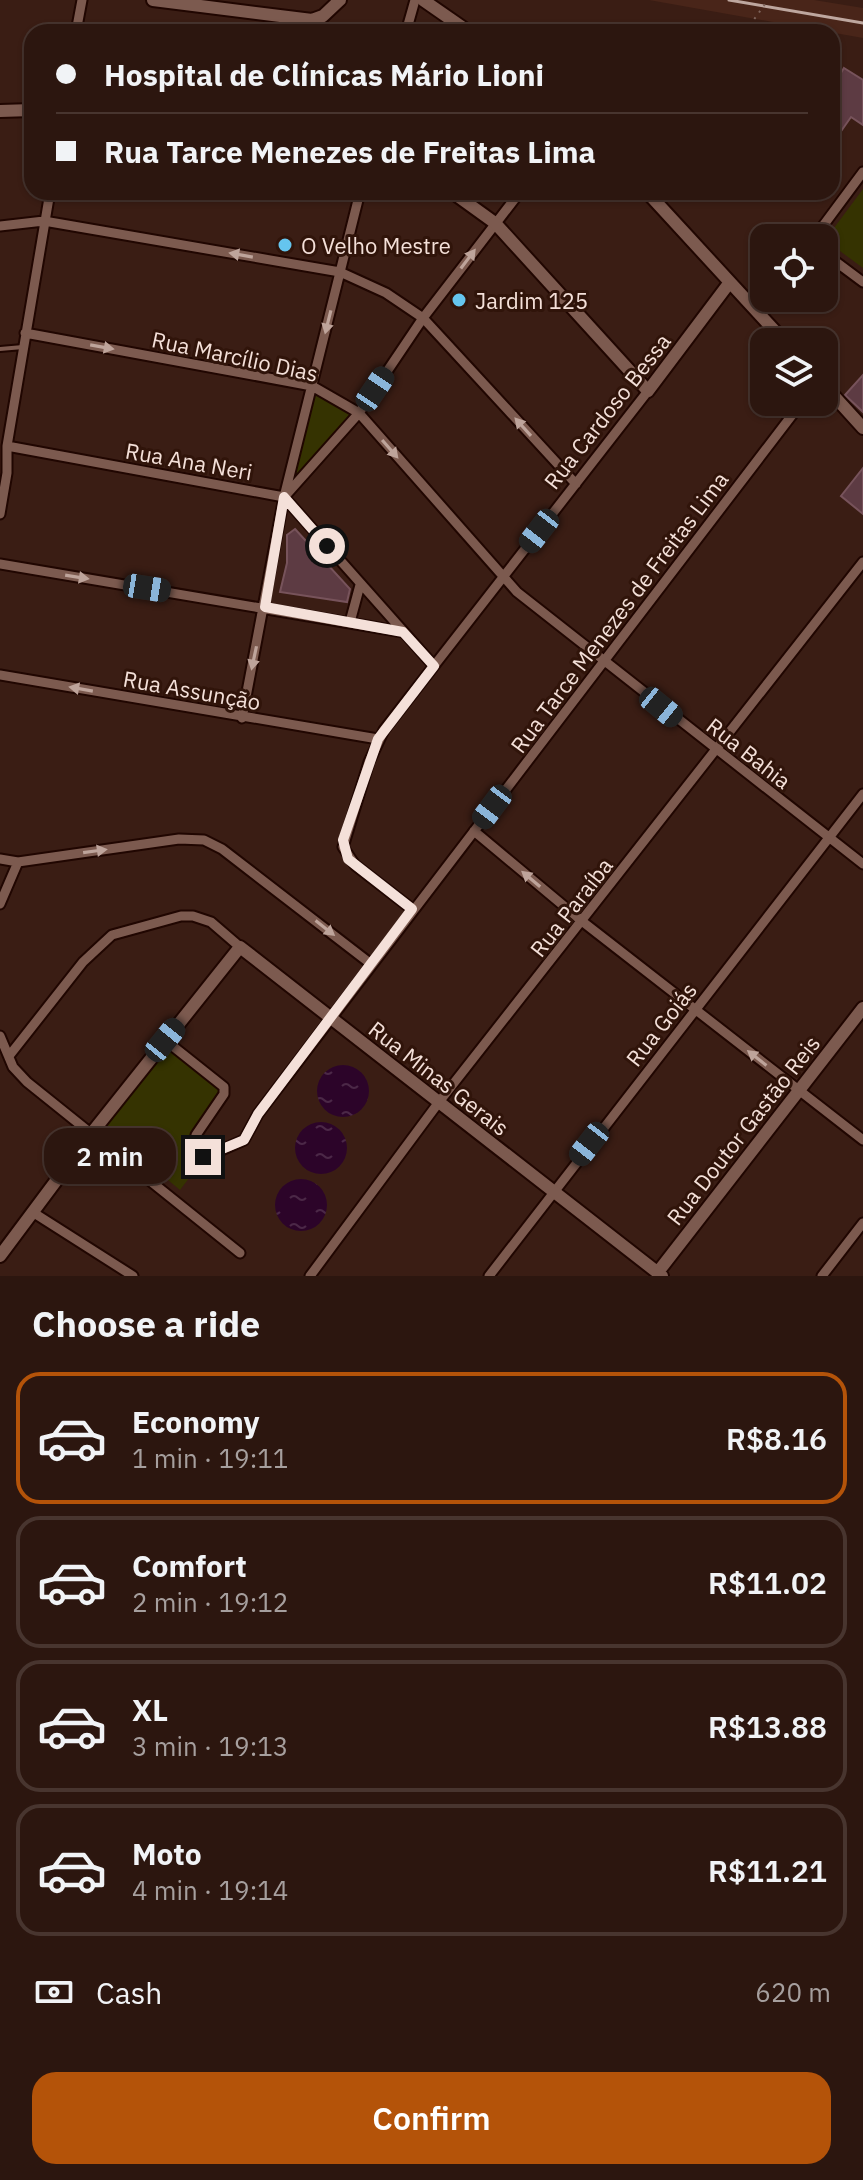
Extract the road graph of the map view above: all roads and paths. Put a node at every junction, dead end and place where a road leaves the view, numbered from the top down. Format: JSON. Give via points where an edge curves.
{"nodes":[{"id":1,"x":82,"y":0,"type":"edge"},
{"id":2,"x":153,"y":0,"type":"edge"},
{"id":3,"x":340,"y":0,"type":"edge"},
{"id":4,"x":415,"y":0,"type":"edge"},
{"id":5,"x":423,"y":0,"type":"edge"},
{"id":6,"x":768,"y":0,"type":"edge"},
{"id":7,"x":78,"y":24,"type":"edge"},
{"id":8,"x":408,"y":24,"type":"edge"},
{"id":9,"x":458,"y":24,"type":"edge"},
{"id":10,"x":751,"y":24,"type":"edge"},
{"id":11,"x":24,"y":110,"type":"edge"},
{"id":12,"x":0,"y":111,"type":"edge"},
{"id":13,"x":863,"y":172,"type":"edge"},
{"id":14,"x":48,"y":200,"type":"edge"},
{"id":15,"x":358,"y":200,"type":"edge"},
{"id":16,"x":463,"y":200,"type":"edge"},
{"id":17,"x":514,"y":200,"type":"edge"},
{"id":18,"x":654,"y":200,"type":"edge"},
{"id":19,"x":44,"y":221,"type":"junction"},
{"id":20,"x":495,"y":223,"type":"junction"},
{"id":21,"x":824,"y":224,"type":"edge"},
{"id":22,"x":0,"y":226,"type":"edge"},
{"id":23,"x":838,"y":263,"type":"edge"},
{"id":24,"x":340,"y":272,"type":"junction"},
{"id":25,"x":730,"y":282,"type":"junction"},
{"id":26,"x":863,"y":282,"type":"edge"},
{"id":27,"x":762,"y":312,"type":"edge"},
{"id":28,"x":760,"y":315,"type":"junction"},
{"id":29,"x":423,"y":318,"type":"junction"},
{"id":30,"x":772,"y":328,"type":"edge"},
{"id":31,"x":25,"y":333,"type":"junction"},
{"id":32,"x":23,"y":347,"type":"junction"},
{"id":33,"x":0,"y":349,"type":"edge"},
{"id":34,"x":312,"y":386,"type":"junction"},
{"id":35,"x":648,"y":391,"type":"junction"},
{"id":36,"x":838,"y":400,"type":"edge"},
{"id":37,"x":359,"y":413,"type":"junction"},
{"id":38,"x":791,"y":416,"type":"edge"},
{"id":39,"x":863,"y":428,"type":"edge"},
{"id":40,"x":7,"y":446,"type":"junction"},
{"id":41,"x":576,"y":484,"type":"junction"},
{"id":42,"x":284,"y":497,"type":"junction"},
{"id":43,"x":0,"y":514,"type":"edge"},
{"id":44,"x":863,"y":562,"type":"edge"},
{"id":45,"x":0,"y":564,"type":"edge"},
{"id":46,"x":502,"y":579,"type":"junction"},
{"id":47,"x":360,"y":585,"type":"junction"},
{"id":48,"x":265,"y":607,"type":"junction"},
{"id":49,"x":350,"y":622,"type":"junction"},
{"id":50,"x":403,"y":632,"type":"junction"},
{"id":51,"x":603,"y":661,"type":"junction"},
{"id":52,"x":434,"y":666,"type":"junction"},
{"id":53,"x":0,"y":675,"type":"edge"},
{"id":54,"x":242,"y":718,"type":"junction"},
{"id":55,"x":378,"y":739,"type":"junction"},
{"id":56,"x":716,"y":750,"type":"junction"},
{"id":57,"x":863,"y":794,"type":"edge"},
{"id":58,"x":474,"y":831,"type":"junction"},
{"id":59,"x":830,"y":837,"type":"junction"},
{"id":60,"x":0,"y":859,"type":"edge"},
{"id":61,"x":18,"y":862,"type":"junction"},
{"id":62,"x":863,"y":864,"type":"edge"},
{"id":63,"x":0,"y":904,"type":"edge"},
{"id":64,"x":412,"y":909,"type":"junction"},
{"id":65,"x":583,"y":922,"type":"junction"},
{"id":66,"x":240,"y":947,"type":"junction"},
{"id":67,"x":371,"y":964,"type":"junction"},
{"id":68,"x":863,"y":1008,"type":"edge"},
{"id":69,"x":696,"y":1009,"type":"junction"},
{"id":70,"x":331,"y":1019,"type":"junction"},
{"id":71,"x":0,"y":1036,"type":"edge"},
{"id":72,"x":165,"y":1040,"type":"junction"},
{"id":73,"x":9,"y":1056,"type":"junction"},
{"id":74,"x":799,"y":1090,"type":"junction"},
{"id":75,"x":439,"y":1102,"type":"junction"},
{"id":76,"x":91,"y":1134,"type":"junction"},
{"id":77,"x":863,"y":1140,"type":"edge"},
{"id":78,"x":552,"y":1191,"type":"junction"},
{"id":79,"x":34,"y":1213,"type":"junction"},
{"id":80,"x":863,"y":1223,"type":"edge"},
{"id":81,"x":240,"y":1253,"type":"dead end"},
{"id":82,"x":0,"y":1256,"type":"edge"},
{"id":83,"x":315,"y":1274,"type":"edge"},
{"id":84,"x":658,"y":1275,"type":"edge"},
{"id":85,"x":133,"y":1276,"type":"edge"},
{"id":86,"x":489,"y":1276,"type":"edge"},
{"id":87,"x":822,"y":1276,"type":"edge"}],
"edges":[{"from":1,"to":7,"type":"street"},
{"from":2,"to":3,"type":"street","via":[[312,20],[329,13]]},
{"from":4,"to":8,"type":"street"},
{"from":5,"to":9,"type":"street"},
{"from":6,"to":10,"type":"path","bridge":true},
{"from":11,"to":12,"type":"street"},
{"from":13,"to":21,"type":"street"},
{"from":14,"to":19,"type":"street"},
{"from":15,"to":24,"type":"street"},
{"from":16,"to":20,"type":"street"},
{"from":17,"to":20,"type":"street"},
{"from":18,"to":25,"type":"street"},
{"from":19,"to":22,"type":"street"},
{"from":24,"to":19,"type":"street","one_way":true},
{"from":19,"to":31,"type":"street"},
{"from":29,"to":20,"type":"street","one_way":true},
{"from":20,"to":35,"type":"street"},
{"from":23,"to":26,"type":"street"},
{"from":24,"to":29,"type":"street"},
{"from":24,"to":34,"type":"street","one_way":true},
{"from":25,"to":28,"type":"street"},
{"from":25,"to":35,"type":"street","name":"Rua Cardoso Bessa"},
{"from":27,"to":28,"type":"street"},
{"from":28,"to":30,"type":"street"},
{"from":29,"to":37,"type":"street"},
{"from":41,"to":29,"type":"street","one_way":true},
{"from":31,"to":32,"type":"street"},
{"from":31,"to":34,"type":"street","name":"Rua Marcílio Dias","one_way":true},
{"from":32,"to":33,"type":"lane"},
{"from":32,"to":40,"type":"street"},
{"from":34,"to":37,"type":"street","name":"Rua Marcílio Dias"},
{"from":34,"to":42,"type":"street"},
{"from":35,"to":41,"type":"street","name":"Rua Cardoso Bessa"},
{"from":36,"to":39,"type":"street"},
{"from":37,"to":42,"type":"street"},
{"from":37,"to":46,"type":"street","name":"Rua Marcílio Dias","one_way":true},
{"from":38,"to":51,"type":"street","name":"Rua Tarce Menezes de Freitas Lima"},
{"from":40,"to":42,"type":"street","name":"Rua Ana Neri"},
{"from":40,"to":43,"type":"street"},
{"from":41,"to":46,"type":"street","name":"Rua Cardoso Bessa"},
{"from":42,"to":47,"type":"street"},
{"from":42,"to":48,"type":"street"},
{"from":44,"to":56,"type":"street","name":"Rua Paraíba"},
{"from":45,"to":48,"type":"street","one_way":true},
{"from":46,"to":51,"type":"street","name":"Rua Bahia"},
{"from":46,"to":52,"type":"street","name":"Rua Cardoso Bessa"},
{"from":47,"to":49,"type":"street"},
{"from":47,"to":50,"type":"street"},
{"from":48,"to":49,"type":"street"},
{"from":48,"to":54,"type":"street","one_way":true},
{"from":49,"to":50,"type":"street"},
{"from":50,"to":52,"type":"street"},
{"from":51,"to":56,"type":"street","name":"Rua Bahia"},
{"from":51,"to":58,"type":"street","name":"Rua Tarce Menezes de Freitas Lima"},
{"from":52,"to":55,"type":"street","name":"Rua Cardoso Bessa"},
{"from":54,"to":53,"type":"street","name":"Rua Assunção","one_way":true},
{"from":54,"to":55,"type":"street","name":"Rua Assunção"},
{"from":55,"to":64,"type":"street","name":"Rua Cardoso Bessa","via":[[343,847],[355,865]]},
{"from":56,"to":59,"type":"street","name":"Rua Bahia"},
{"from":56,"to":65,"type":"street","name":"Rua Paraíba"},
{"from":57,"to":59,"type":"street","name":"Rua Goiás"},
{"from":58,"to":64,"type":"street","name":"Rua Tarce Menezes de Freitas Lima"},
{"from":65,"to":58,"type":"street","one_way":true},
{"from":59,"to":62,"type":"street","name":"Rua Bahia"},
{"from":59,"to":69,"type":"street","name":"Rua Goiás"},
{"from":60,"to":61,"type":"street"},
{"from":61,"to":63,"type":"street"},
{"from":61,"to":67,"type":"street","one_way":true,"via":[[204,840]]},
{"from":64,"to":67,"type":"street","name":"Rua Tarce Menezes de Freitas Lima"},
{"from":65,"to":69,"type":"street"},
{"from":65,"to":75,"type":"street","name":"Rua Paraíba"},
{"from":66,"to":70,"type":"street","name":"Rua Minas Gerais"},
{"from":66,"to":72,"type":"street"},
{"from":66,"to":73,"type":"street","name":"Rua Minas Gerais","via":[[211,922],[193,916],[112,935],[94,949]]},
{"from":67,"to":70,"type":"street","name":"Rua Tarce Menezes de Freitas Lima"},
{"from":68,"to":74,"type":"street","name":"Rua Doutor Gastão Reis"},
{"from":74,"to":69,"type":"street","one_way":true},
{"from":69,"to":78,"type":"street","name":"Rua Goiás"},
{"from":70,"to":72,"type":"street","name":"Rua Tarce Menezes de Freitas Lima","via":[[244,1140],[203,1157],[194,1154],[194,1139],[224,1087]]},
{"from":70,"to":75,"type":"street","name":"Rua Minas Gerais"},
{"from":71,"to":73,"type":"street"},
{"from":72,"to":76,"type":"street"},
{"from":73,"to":76,"type":"street","via":[[19,1074]]},
{"from":74,"to":77,"type":"street"},
{"from":74,"to":84,"type":"street","name":"Rua Doutor Gastão Reis"},
{"from":75,"to":78,"type":"street","name":"Rua Minas Gerais"},
{"from":75,"to":83,"type":"street","name":"Rua Paraíba"},
{"from":76,"to":79,"type":"street"},
{"from":76,"to":81,"type":"street"},
{"from":78,"to":84,"type":"street","name":"Rua Minas Gerais"},
{"from":78,"to":86,"type":"street","name":"Rua Goiás"},
{"from":79,"to":82,"type":"street"},
{"from":79,"to":85,"type":"street"},
{"from":80,"to":87,"type":"street"}]}
